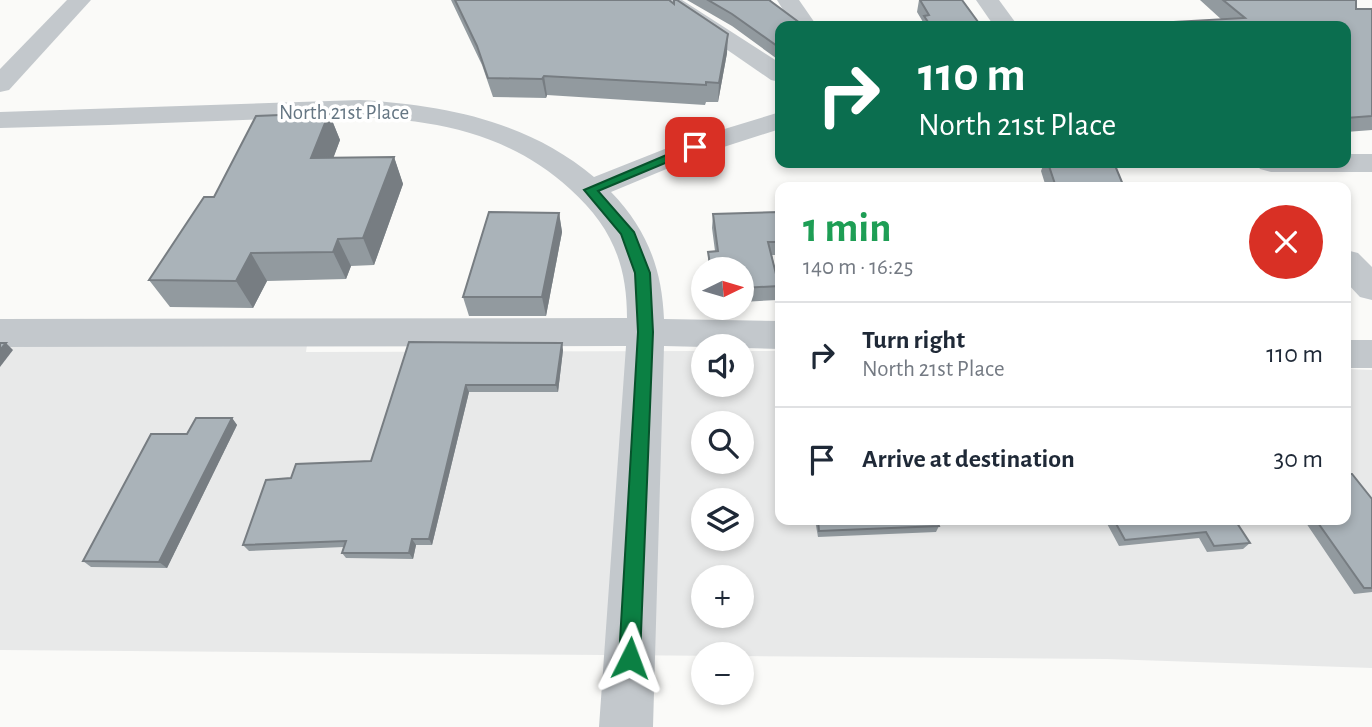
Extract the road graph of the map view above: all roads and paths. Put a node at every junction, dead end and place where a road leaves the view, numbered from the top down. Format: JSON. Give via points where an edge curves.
{"nodes":[{"id":1,"x":80,"y":0,"type":"edge"},
{"id":2,"x":666,"y":0,"type":"edge"},
{"id":3,"x":788,"y":0,"type":"edge"},
{"id":4,"x":986,"y":0,"type":"edge"},
{"id":5,"x":802,"y":21,"type":"edge"},
{"id":6,"x":1002,"y":21,"type":"edge"},
{"id":7,"x":775,"y":71,"type":"edge"},
{"id":8,"x":0,"y":84,"type":"edge"},
{"id":9,"x":0,"y":120,"type":"edge"},
{"id":10,"x":775,"y":122,"type":"edge"},
{"id":11,"x":1351,"y":163,"type":"edge"},
{"id":12,"x":1372,"y":163,"type":"edge"},
{"id":13,"x":1258,"y":168,"type":"edge"},
{"id":14,"x":1271,"y":182,"type":"edge"},
{"id":15,"x":590,"y":190,"type":"junction"},
{"id":16,"x":1351,"y":266,"type":"edge"},
{"id":17,"x":1372,"y":288,"type":"edge"},
{"id":18,"x":646,"y":332,"type":"junction"},
{"id":19,"x":0,"y":333,"type":"edge"},
{"id":20,"x":775,"y":335,"type":"edge"},
{"id":21,"x":1351,"y":354,"type":"edge"},
{"id":22,"x":1372,"y":354,"type":"edge"},
{"id":23,"x":626,"y":727,"type":"edge"}],
"edges":[{"from":1,"to":8,"type":"street"},
{"from":2,"to":7,"type":"street"},
{"from":3,"to":5,"type":"street"},
{"from":4,"to":6,"type":"street"},
{"from":9,"to":15,"type":"street","name":"North 21st Place","via":[[407,110],[489,129],[547,155]]},
{"from":10,"to":15,"type":"street","via":[[695,147]]},
{"from":11,"to":12,"type":"street"},
{"from":13,"to":14,"type":"street"},
{"from":15,"to":18,"type":"street","name":"North 21st Place","via":[[631,242],[643,273]]},
{"from":16,"to":17,"type":"street"},
{"from":18,"to":19,"type":"street"},
{"from":18,"to":20,"type":"street"},
{"from":18,"to":23,"type":"street","name":"North 21st Place"},
{"from":21,"to":22,"type":"street"}]}
